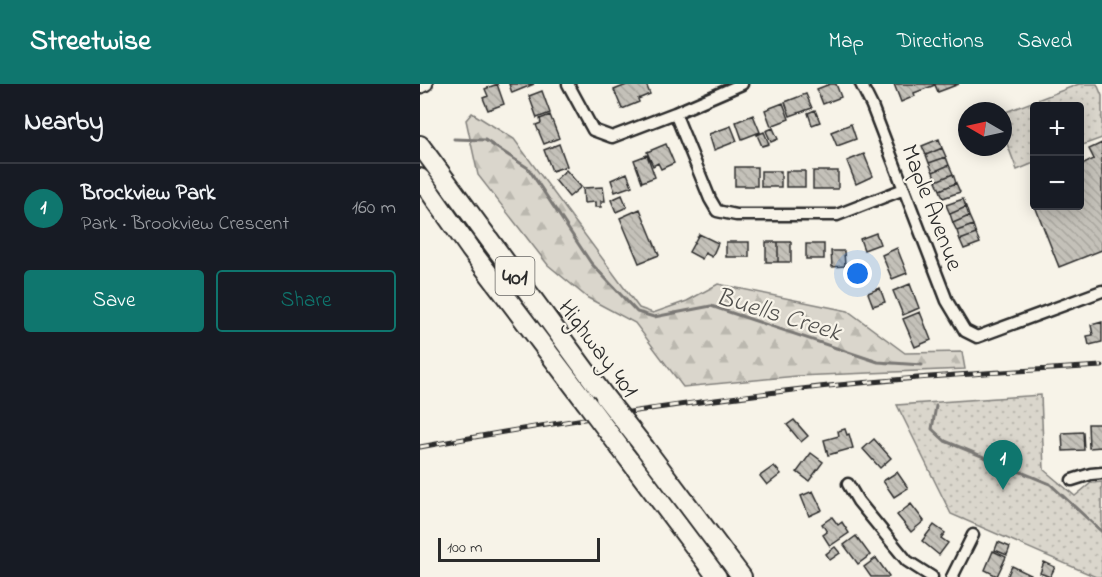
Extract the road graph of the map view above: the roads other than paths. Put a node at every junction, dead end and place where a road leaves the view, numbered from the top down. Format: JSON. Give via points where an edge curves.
{"nodes":[{"id":1,"x":426,"y":84,"type":"edge"},
{"id":2,"x":568,"y":84,"type":"edge"},
{"id":3,"x":742,"y":84,"type":"edge"},
{"id":4,"x":861,"y":84,"type":"edge"},
{"id":5,"x":420,"y":87,"type":"edge"},
{"id":6,"x":675,"y":113,"type":"junction"},
{"id":7,"x":423,"y":149,"type":"edge"},
{"id":8,"x":420,"y":178,"type":"edge"},
{"id":9,"x":904,"y":189,"type":"junction"},
{"id":10,"x":1102,"y":291,"type":"edge"},
{"id":11,"x":1102,"y":473,"type":"edge"},
{"id":12,"x":1072,"y":480,"type":"dead end"},
{"id":13,"x":848,"y":484,"type":"dead end"},
{"id":14,"x":973,"y":535,"type":"dead end"},
{"id":15,"x":717,"y":577,"type":"edge"},
{"id":16,"x":742,"y":577,"type":"edge"},
{"id":17,"x":932,"y":577,"type":"edge"},
{"id":18,"x":952,"y":577,"type":"edge"}],
"edges":[{"from":1,"to":5,"type":"street"},
{"from":2,"to":6,"type":"street","via":[[592,130],[612,137]]},
{"from":3,"to":6,"type":"street"},
{"from":4,"to":9,"type":"street","name":"Maple Avenue"},
{"from":6,"to":9,"type":"street","via":[[717,210],[736,215],[837,215]]},
{"from":7,"to":16,"type":"highway","name":"Highway 401","number":"401","bridge":true,"via":[[604,397]]},
{"from":8,"to":15,"type":"highway","name":"Highway 401","number":"401","bridge":true},
{"from":9,"to":10,"type":"street","name":"Maple Avenue","via":[[947,301],[965,331],[977,337]]},
{"from":11,"to":12,"type":"street"},
{"from":13,"to":17,"type":"street","via":[[907,561]]},
{"from":14,"to":18,"type":"street"}]}
